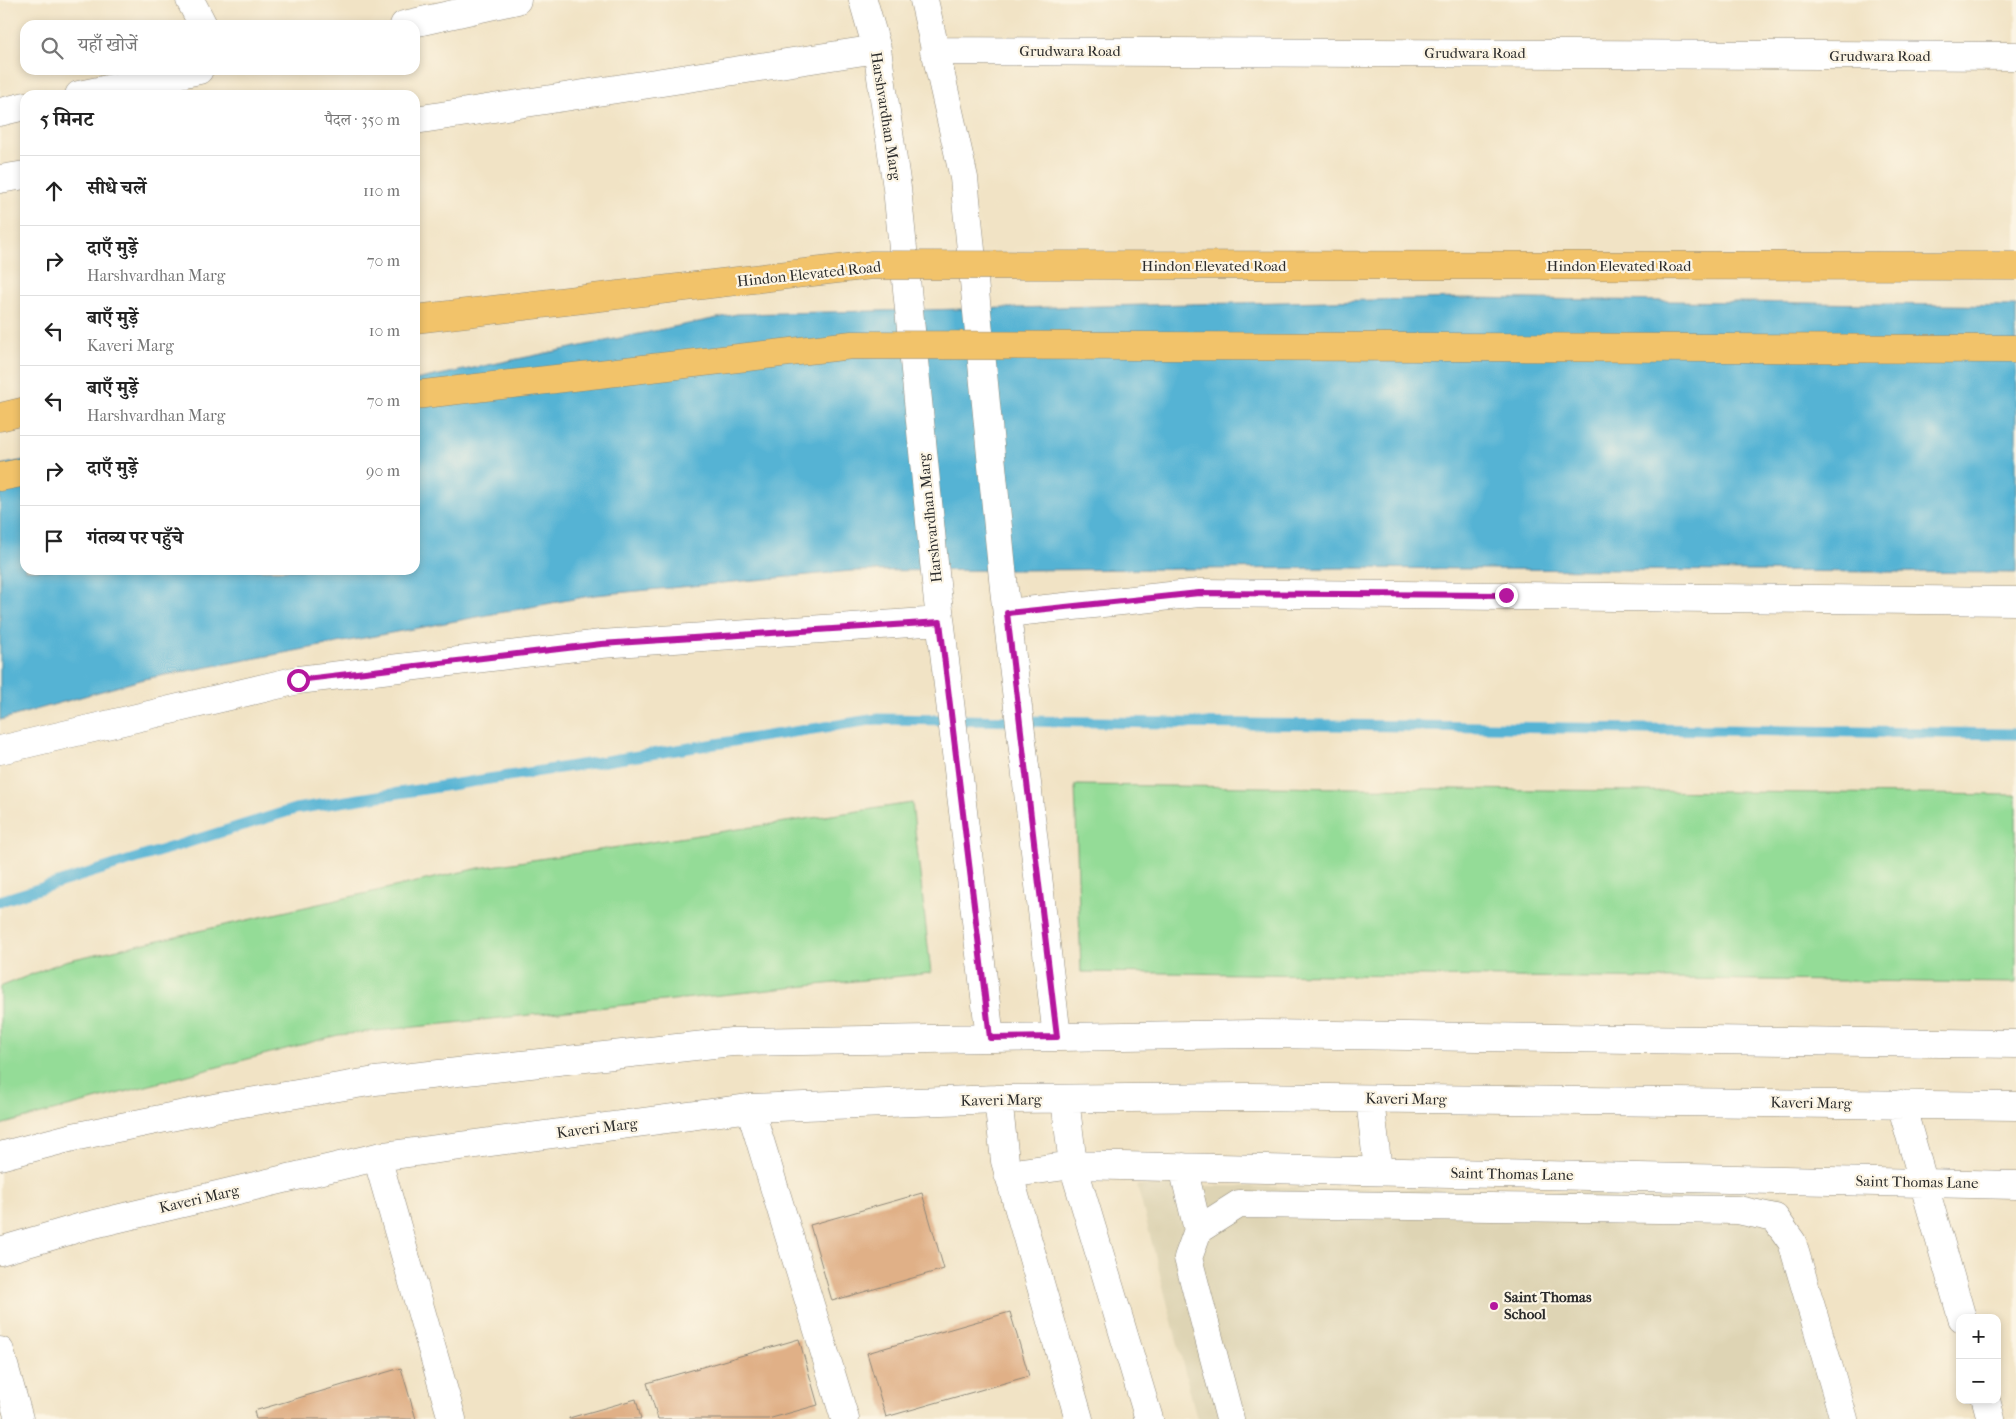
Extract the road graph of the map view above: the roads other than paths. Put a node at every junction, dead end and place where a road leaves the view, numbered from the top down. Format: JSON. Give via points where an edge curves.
{"nodes":[{"id":1,"x":190,"y":0,"type":"edge"},
{"id":2,"x":517,"y":0,"type":"edge"},
{"id":3,"x":862,"y":0,"type":"edge"},
{"id":4,"x":924,"y":0,"type":"edge"},
{"id":5,"x":200,"y":20,"type":"edge"},
{"id":6,"x":420,"y":21,"type":"edge"},
{"id":7,"x":877,"y":49,"type":"junction"},
{"id":8,"x":934,"y":50,"type":"junction"},
{"id":9,"x":2016,"y":56,"type":"edge"},
{"id":10,"x":175,"y":75,"type":"edge"},
{"id":11,"x":103,"y":90,"type":"edge"},
{"id":12,"x":20,"y":107,"type":"edge"},
{"id":13,"x":0,"y":112,"type":"edge"},
{"id":14,"x":420,"y":119,"type":"edge"},
{"id":15,"x":20,"y":177,"type":"edge"},
{"id":16,"x":0,"y":179,"type":"edge"},
{"id":17,"x":2016,"y":266,"type":"edge"},
{"id":18,"x":420,"y":318,"type":"edge"},
{"id":19,"x":2016,"y":349,"type":"edge"},
{"id":20,"x":420,"y":394,"type":"edge"},
{"id":21,"x":20,"y":412,"type":"edge"},
{"id":22,"x":0,"y":417,"type":"edge"},
{"id":23,"x":20,"y":473,"type":"edge"},
{"id":24,"x":0,"y":477,"type":"edge"},
{"id":25,"x":2016,"y":600,"type":"edge"},
{"id":26,"x":1006,"y":601,"type":"junction"},
{"id":27,"x":940,"y":622,"type":"junction"},
{"id":28,"x":0,"y":750,"type":"edge"},
{"id":29,"x":1057,"y":1037,"type":"junction"},
{"id":30,"x":990,"y":1038,"type":"junction"},
{"id":31,"x":2016,"y":1044,"type":"edge"},
{"id":32,"x":998,"y":1099,"type":"junction"},
{"id":33,"x":1065,"y":1099,"type":"junction"},
{"id":34,"x":1370,"y":1099,"type":"junction"},
{"id":35,"x":1901,"y":1104,"type":"junction"},
{"id":36,"x":2016,"y":1106,"type":"edge"},
{"id":37,"x":750,"y":1108,"type":"junction"},
{"id":38,"x":0,"y":1156,"type":"edge"},
{"id":39,"x":378,"y":1157,"type":"junction"},
{"id":40,"x":1073,"y":1165,"type":"junction"},
{"id":41,"x":1183,"y":1167,"type":"junction"},
{"id":42,"x":1385,"y":1171,"type":"junction"},
{"id":43,"x":1008,"y":1174,"type":"junction"},
{"id":44,"x":1752,"y":1179,"type":"junction"},
{"id":45,"x":1924,"y":1183,"type":"junction"},
{"id":46,"x":2016,"y":1184,"type":"edge"},
{"id":47,"x":1396,"y":1206,"type":"junction"},
{"id":48,"x":1758,"y":1214,"type":"junction"},
{"id":49,"x":1198,"y":1230,"type":"junction"},
{"id":50,"x":0,"y":1251,"type":"edge"},
{"id":51,"x":1961,"y":1314,"type":"edge"},
{"id":52,"x":0,"y":1351,"type":"edge"},
{"id":53,"x":1987,"y":1404,"type":"edge"},
{"id":54,"x":19,"y":1419,"type":"edge"},
{"id":55,"x":452,"y":1419,"type":"edge"},
{"id":56,"x":845,"y":1419,"type":"edge"},
{"id":57,"x":1079,"y":1419,"type":"edge"},
{"id":58,"x":1150,"y":1419,"type":"edge"},
{"id":59,"x":1230,"y":1419,"type":"edge"},
{"id":60,"x":1844,"y":1419,"type":"edge"},
{"id":61,"x":1991,"y":1419,"type":"edge"}],
"edges":[{"from":1,"to":5,"type":"street"},
{"from":2,"to":6,"type":"street"},
{"from":3,"to":7,"type":"street","name":"Harshvardhan Marg"},
{"from":4,"to":8,"type":"street"},
{"from":7,"to":14,"type":"street"},
{"from":7,"to":27,"type":"street","name":"Harshvardhan Marg","bridge":true,"via":[[897,188]]},
{"from":8,"to":9,"type":"street","name":"Grudwara Road"},
{"from":8,"to":26,"type":"street","bridge":true,"via":[[964,178]]},
{"from":10,"to":11,"type":"street"},
{"from":12,"to":13,"type":"street"},
{"from":15,"to":16,"type":"street"},
{"from":17,"to":18,"type":"highway","name":"Hindon Elevated Road","bridge":true,"via":[[872,265]]},
{"from":19,"to":20,"type":"highway","bridge":true,"via":[[852,345]]},
{"from":21,"to":22,"type":"highway"},
{"from":23,"to":24,"type":"highway"},
{"from":25,"to":26,"type":"street","via":[[1199,593]]},
{"from":26,"to":29,"type":"street"},
{"from":27,"to":28,"type":"street","via":[[601,644],[298,680]]},
{"from":27,"to":30,"type":"street","name":"Harshvardhan Marg"},
{"from":29,"to":30,"type":"street"},
{"from":29,"to":31,"type":"street","via":[[1255,1034]]},
{"from":30,"to":38,"type":"street","via":[[732,1042],[375,1081],[219,1106]]},
{"from":32,"to":33,"type":"street","name":"Kaveri Marg"},
{"from":32,"to":37,"type":"street","name":"Kaveri Marg"},
{"from":32,"to":43,"type":"street"},
{"from":33,"to":34,"type":"street","name":"Kaveri Marg"},
{"from":33,"to":40,"type":"street"},
{"from":34,"to":35,"type":"street","name":"Kaveri Marg"},
{"from":34,"to":42,"type":"street"},
{"from":35,"to":36,"type":"street","name":"Kaveri Marg"},
{"from":35,"to":45,"type":"street"},
{"from":37,"to":39,"type":"street","name":"Kaveri Marg"},
{"from":37,"to":56,"type":"street"},
{"from":39,"to":50,"type":"street","name":"Kaveri Marg","via":[[91,1225]]},
{"from":39,"to":55,"type":"street"},
{"from":40,"to":41,"type":"street","name":"Saint Thomas Lane"},
{"from":40,"to":43,"type":"street","name":"Saint Thomas Lane"},
{"from":40,"to":58,"type":"street"},
{"from":41,"to":42,"type":"street","name":"Saint Thomas Lane"},
{"from":41,"to":49,"type":"street"},
{"from":42,"to":44,"type":"street","name":"Saint Thomas Lane"},
{"from":42,"to":47,"type":"street"},
{"from":43,"to":57,"type":"street"},
{"from":44,"to":45,"type":"street","name":"Saint Thomas Lane"},
{"from":44,"to":48,"type":"street"},
{"from":45,"to":46,"type":"street","name":"Saint Thomas Lane"},
{"from":45,"to":51,"type":"street"},
{"from":47,"to":48,"type":"street","via":[[1738,1210]]},
{"from":47,"to":49,"type":"street","via":[[1238,1204]]},
{"from":48,"to":60,"type":"street","via":[[1775,1218],[1792,1242]]},
{"from":49,"to":59,"type":"street","via":[[1188,1258]]},
{"from":52,"to":54,"type":"street"},
{"from":53,"to":61,"type":"street"}]}
